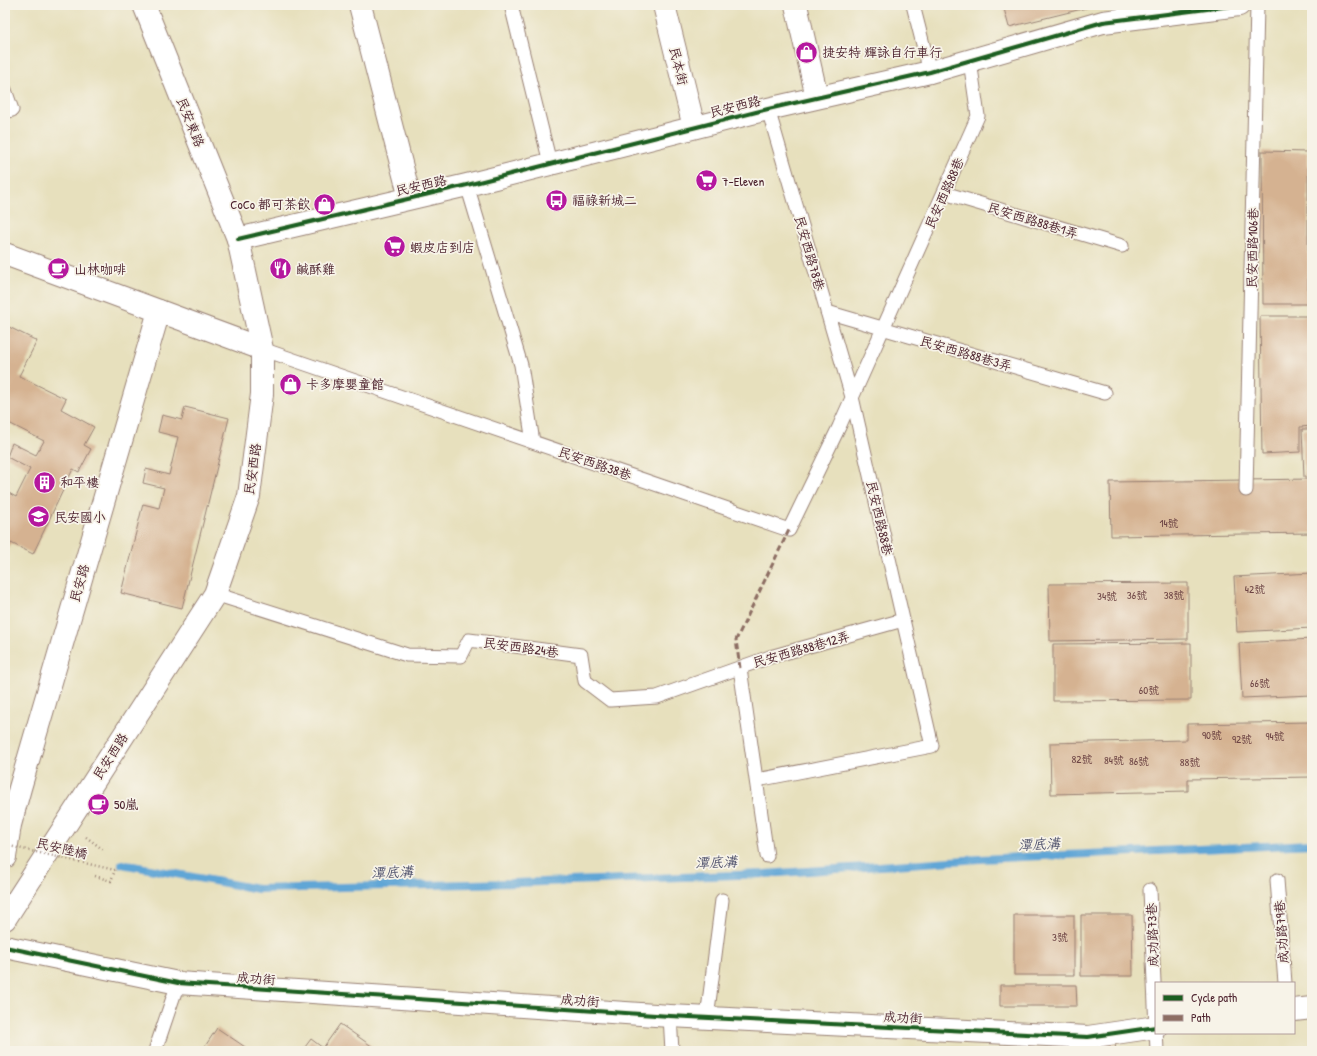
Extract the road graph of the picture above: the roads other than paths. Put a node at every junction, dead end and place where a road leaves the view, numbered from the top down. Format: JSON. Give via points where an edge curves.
{"nodes":[{"id":1,"x":144,"y":5,"type":"edge"},
{"id":2,"x":360,"y":5,"type":"edge"},
{"id":3,"x":511,"y":5,"type":"edge"},
{"id":4,"x":664,"y":5,"type":"edge"},
{"id":5,"x":796,"y":5,"type":"edge"},
{"id":6,"x":913,"y":5,"type":"edge"},
{"id":7,"x":1239,"y":5,"type":"edge"},
{"id":8,"x":1257,"y":5,"type":"edge"},
{"id":9,"x":970,"y":61,"type":"junction"},
{"id":10,"x":930,"y":72,"type":"junction"},
{"id":11,"x":5,"y":90,"type":"edge"},
{"id":12,"x":817,"y":97,"type":"junction"},
{"id":13,"x":768,"y":109,"type":"junction"},
{"id":14,"x":5,"y":112,"type":"edge"},
{"id":15,"x":694,"y":127,"type":"junction"},
{"id":16,"x":550,"y":163,"type":"junction"},
{"id":17,"x":467,"y":185,"type":"junction"},
{"id":18,"x":944,"y":193,"type":"junction"},
{"id":19,"x":410,"y":198,"type":"junction"},
{"id":20,"x":238,"y":239,"type":"junction"},
{"id":21,"x":1122,"y":246,"type":"dead end"},
{"id":22,"x":5,"y":254,"type":"edge"},
{"id":23,"x":159,"y":311,"type":"junction"},
{"id":24,"x":827,"y":312,"type":"junction"},
{"id":25,"x":883,"y":328,"type":"junction"},
{"id":26,"x":262,"y":349,"type":"junction"},
{"id":27,"x":1105,"y":393,"type":"dead end"},
{"id":28,"x":852,"y":397,"type":"junction"},
{"id":29,"x":533,"y":442,"type":"junction"},
{"id":30,"x":1246,"y":490,"type":"dead end"},
{"id":31,"x":215,"y":594,"type":"junction"},
{"id":32,"x":903,"y":620,"type":"junction"},
{"id":33,"x":740,"y":668,"type":"junction"},
{"id":34,"x":757,"y":780,"type":"junction"},
{"id":35,"x":8,"y":824,"type":"edge"},
{"id":36,"x":767,"y":856,"type":"dead end"},
{"id":37,"x":5,"y":857,"type":"edge"},
{"id":38,"x":1277,"y":880,"type":"dead end"},
{"id":39,"x":1150,"y":890,"type":"dead end"},
{"id":40,"x":722,"y":900,"type":"dead end"},
{"id":41,"x":5,"y":919,"type":"edge"},
{"id":42,"x":5,"y":947,"type":"edge"},
{"id":43,"x":1285,"y":982,"type":"edge"},
{"id":44,"x":178,"y":983,"type":"junction"},
{"id":45,"x":1155,"y":1004,"type":"edge"},
{"id":46,"x":1312,"y":1008,"type":"edge"},
{"id":47,"x":1295,"y":1010,"type":"edge"},
{"id":48,"x":670,"y":1016,"type":"junction"},
{"id":49,"x":707,"y":1018,"type":"junction"},
{"id":50,"x":1155,"y":1027,"type":"edge"},
{"id":51,"x":1156,"y":1034,"type":"edge"},
{"id":52,"x":155,"y":1051,"type":"edge"},
{"id":53,"x":672,"y":1051,"type":"edge"},
{"id":54,"x":1157,"y":1051,"type":"edge"}],
"edges":[{"from":1,"to":20,"type":"street","name":"民安東路"},
{"from":2,"to":19,"type":"street"},
{"from":3,"to":16,"type":"lane"},
{"from":4,"to":15,"type":"street","name":"民本街"},
{"from":5,"to":12,"type":"street"},
{"from":6,"to":10,"type":"lane"},
{"from":7,"to":9,"type":"street","name":"民安西路","via":[[1103,22]]},
{"from":8,"to":30,"type":"lane","name":"民安西路106巷"},
{"from":9,"to":10,"type":"street","name":"民安西路"},
{"from":9,"to":18,"type":"lane","name":"民安西路88巷","via":[[978,116]]},
{"from":10,"to":12,"type":"street","name":"民安西路"},
{"from":11,"to":14,"type":"lane","via":[[12,110]]},
{"from":12,"to":13,"type":"street","name":"民安西路"},
{"from":13,"to":15,"type":"street","name":"民安西路"},
{"from":13,"to":24,"type":"lane","name":"民安西路78巷"},
{"from":15,"to":16,"type":"street","name":"民安西路"},
{"from":16,"to":17,"type":"street","name":"民安西路"},
{"from":17,"to":19,"type":"street","name":"民安西路"},
{"from":17,"to":29,"type":"lane","via":[[520,365]]},
{"from":18,"to":21,"type":"lane","name":"民安西路88巷1弄"},
{"from":18,"to":25,"type":"lane","name":"民安西路88巷"},
{"from":19,"to":20,"type":"street","name":"民安西路"},
{"from":20,"to":26,"type":"street","name":"民安西路"},
{"from":22,"to":23,"type":"street"},
{"from":23,"to":26,"type":"street"},
{"from":23,"to":35,"type":"street","name":"民安路"},
{"from":24,"to":25,"type":"lane","name":"民安西路88巷3弄"},
{"from":24,"to":28,"type":"lane","name":"民安西路78巷"},
{"from":25,"to":27,"type":"lane","name":"民安西路88巷3弄"},
{"from":25,"to":28,"type":"lane","name":"民安西路88巷"},
{"from":26,"to":29,"type":"lane","name":"民安西路38巷"},
{"from":26,"to":31,"type":"street","name":"民安西路","via":[[262,394],[249,496]]},
{"from":28,"to":29,"type":"lane","name":"民安西路38巷","via":[[789,530]]},
{"from":28,"to":32,"type":"lane","name":"民安西路88巷"},
{"from":31,"to":33,"type":"lane","name":"民安西路24巷","via":[[407,655],[461,656],[469,640],[581,655],[585,681],[610,700],[657,697]]},
{"from":31,"to":41,"type":"street","name":"民安西路"},
{"from":32,"to":33,"type":"lane","name":"民安西路88巷12弄","via":[[770,657]]},
{"from":32,"to":34,"type":"lane","name":"民安西路88巷","via":[[932,746]]},
{"from":33,"to":34,"type":"lane","name":"民安西路88巷12弄"},
{"from":34,"to":36,"type":"lane"},
{"from":35,"to":37,"type":"street","name":"民安路"},
{"from":38,"to":43,"type":"lane","name":"成功路79巷"},
{"from":39,"to":45,"type":"lane","name":"成功路73巷"},
{"from":40,"to":49,"type":"lane"},
{"from":42,"to":44,"type":"street","name":"成功街"},
{"from":44,"to":48,"type":"street","name":"成功街"},
{"from":44,"to":52,"type":"lane"},
{"from":46,"to":47,"type":"street"},
{"from":48,"to":49,"type":"street","name":"成功街"},
{"from":48,"to":53,"type":"lane"},
{"from":49,"to":50,"type":"street","name":"成功街","via":[[1088,1037]]},
{"from":51,"to":54,"type":"lane","name":"成功路73巷"}]}
